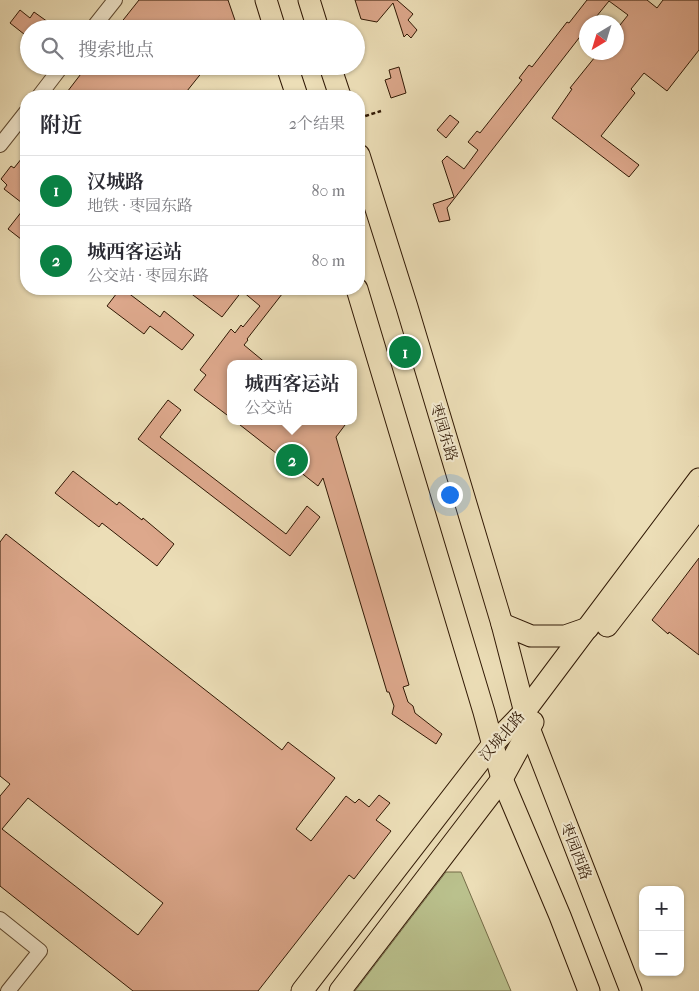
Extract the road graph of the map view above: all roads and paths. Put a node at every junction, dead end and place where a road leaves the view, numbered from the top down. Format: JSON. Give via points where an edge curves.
{"nodes":[{"id":1,"x":115,"y":0,"type":"edge"},
{"id":2,"x":266,"y":0,"type":"edge"},
{"id":3,"x":309,"y":0,"type":"edge"},
{"id":4,"x":99,"y":20,"type":"edge"},
{"id":5,"x":273,"y":20,"type":"edge"},
{"id":6,"x":315,"y":20,"type":"edge"},
{"id":7,"x":55,"y":75,"type":"edge"},
{"id":8,"x":290,"y":75,"type":"edge"},
{"id":9,"x":333,"y":75,"type":"edge"},
{"id":10,"x":44,"y":90,"type":"edge"},
{"id":11,"x":295,"y":90,"type":"edge"},
{"id":12,"x":338,"y":90,"type":"edge"},
{"id":13,"x":381,"y":112,"type":"dead end"},
{"id":14,"x":365,"y":116,"type":"edge"},
{"id":15,"x":20,"y":120,"type":"edge"},
{"id":16,"x":0,"y":145,"type":"edge"},
{"id":17,"x":365,"y":174,"type":"edge"},
{"id":18,"x":359,"y":295,"type":"edge"},
{"id":19,"x":699,"y":479,"type":"edge"},
{"id":20,"x":699,"y":507,"type":"edge"},
{"id":21,"x":502,"y":624,"type":"junction"},
{"id":22,"x":588,"y":628,"type":"junction"},
{"id":23,"x":527,"y":719,"type":"junction"},
{"id":24,"x":493,"y":744,"type":"junction"},
{"id":25,"x":502,"y":779,"type":"junction"},
{"id":26,"x":0,"y":919,"type":"edge"},
{"id":27,"x":8,"y":991,"type":"edge"},
{"id":28,"x":302,"y":991,"type":"edge"},
{"id":29,"x":340,"y":991,"type":"edge"},
{"id":30,"x":589,"y":991,"type":"edge"},
{"id":31,"x":631,"y":991,"type":"edge"}],
"edges":[{"from":1,"to":4,"type":"street"},
{"from":2,"to":5,"type":"main road"},
{"from":3,"to":6,"type":"main road"},
{"from":7,"to":10,"type":"street"},
{"from":8,"to":11,"type":"main road"},
{"from":9,"to":12,"type":"main road"},
{"from":13,"to":14,"type":"path"},
{"from":15,"to":16,"type":"street"},
{"from":17,"to":21,"type":"main road","name":"枣园东路"},
{"from":18,"to":24,"type":"main road"},
{"from":19,"to":22,"type":"main road","name":"汉城北路"},
{"from":20,"to":23,"type":"main road","name":"汉城北路"},
{"from":21,"to":22,"type":"main road","via":[[531,636],[565,636]]},
{"from":21,"to":23,"type":"main road","name":"枣园东路"},
{"from":22,"to":23,"type":"main road","name":"汉城北路"},
{"from":23,"to":24,"type":"main road","name":"汉城北路"},
{"from":23,"to":25,"type":"main road","name":"汉城北路"},
{"from":23,"to":31,"type":"main road","name":"枣园西路"},
{"from":24,"to":25,"type":"main road"},
{"from":24,"to":28,"type":"main road","name":"汉城北路"},
{"from":25,"to":29,"type":"main road","name":"汉城北路"},
{"from":25,"to":30,"type":"main road"},
{"from":26,"to":27,"type":"street","via":[[40,951]]}]}
